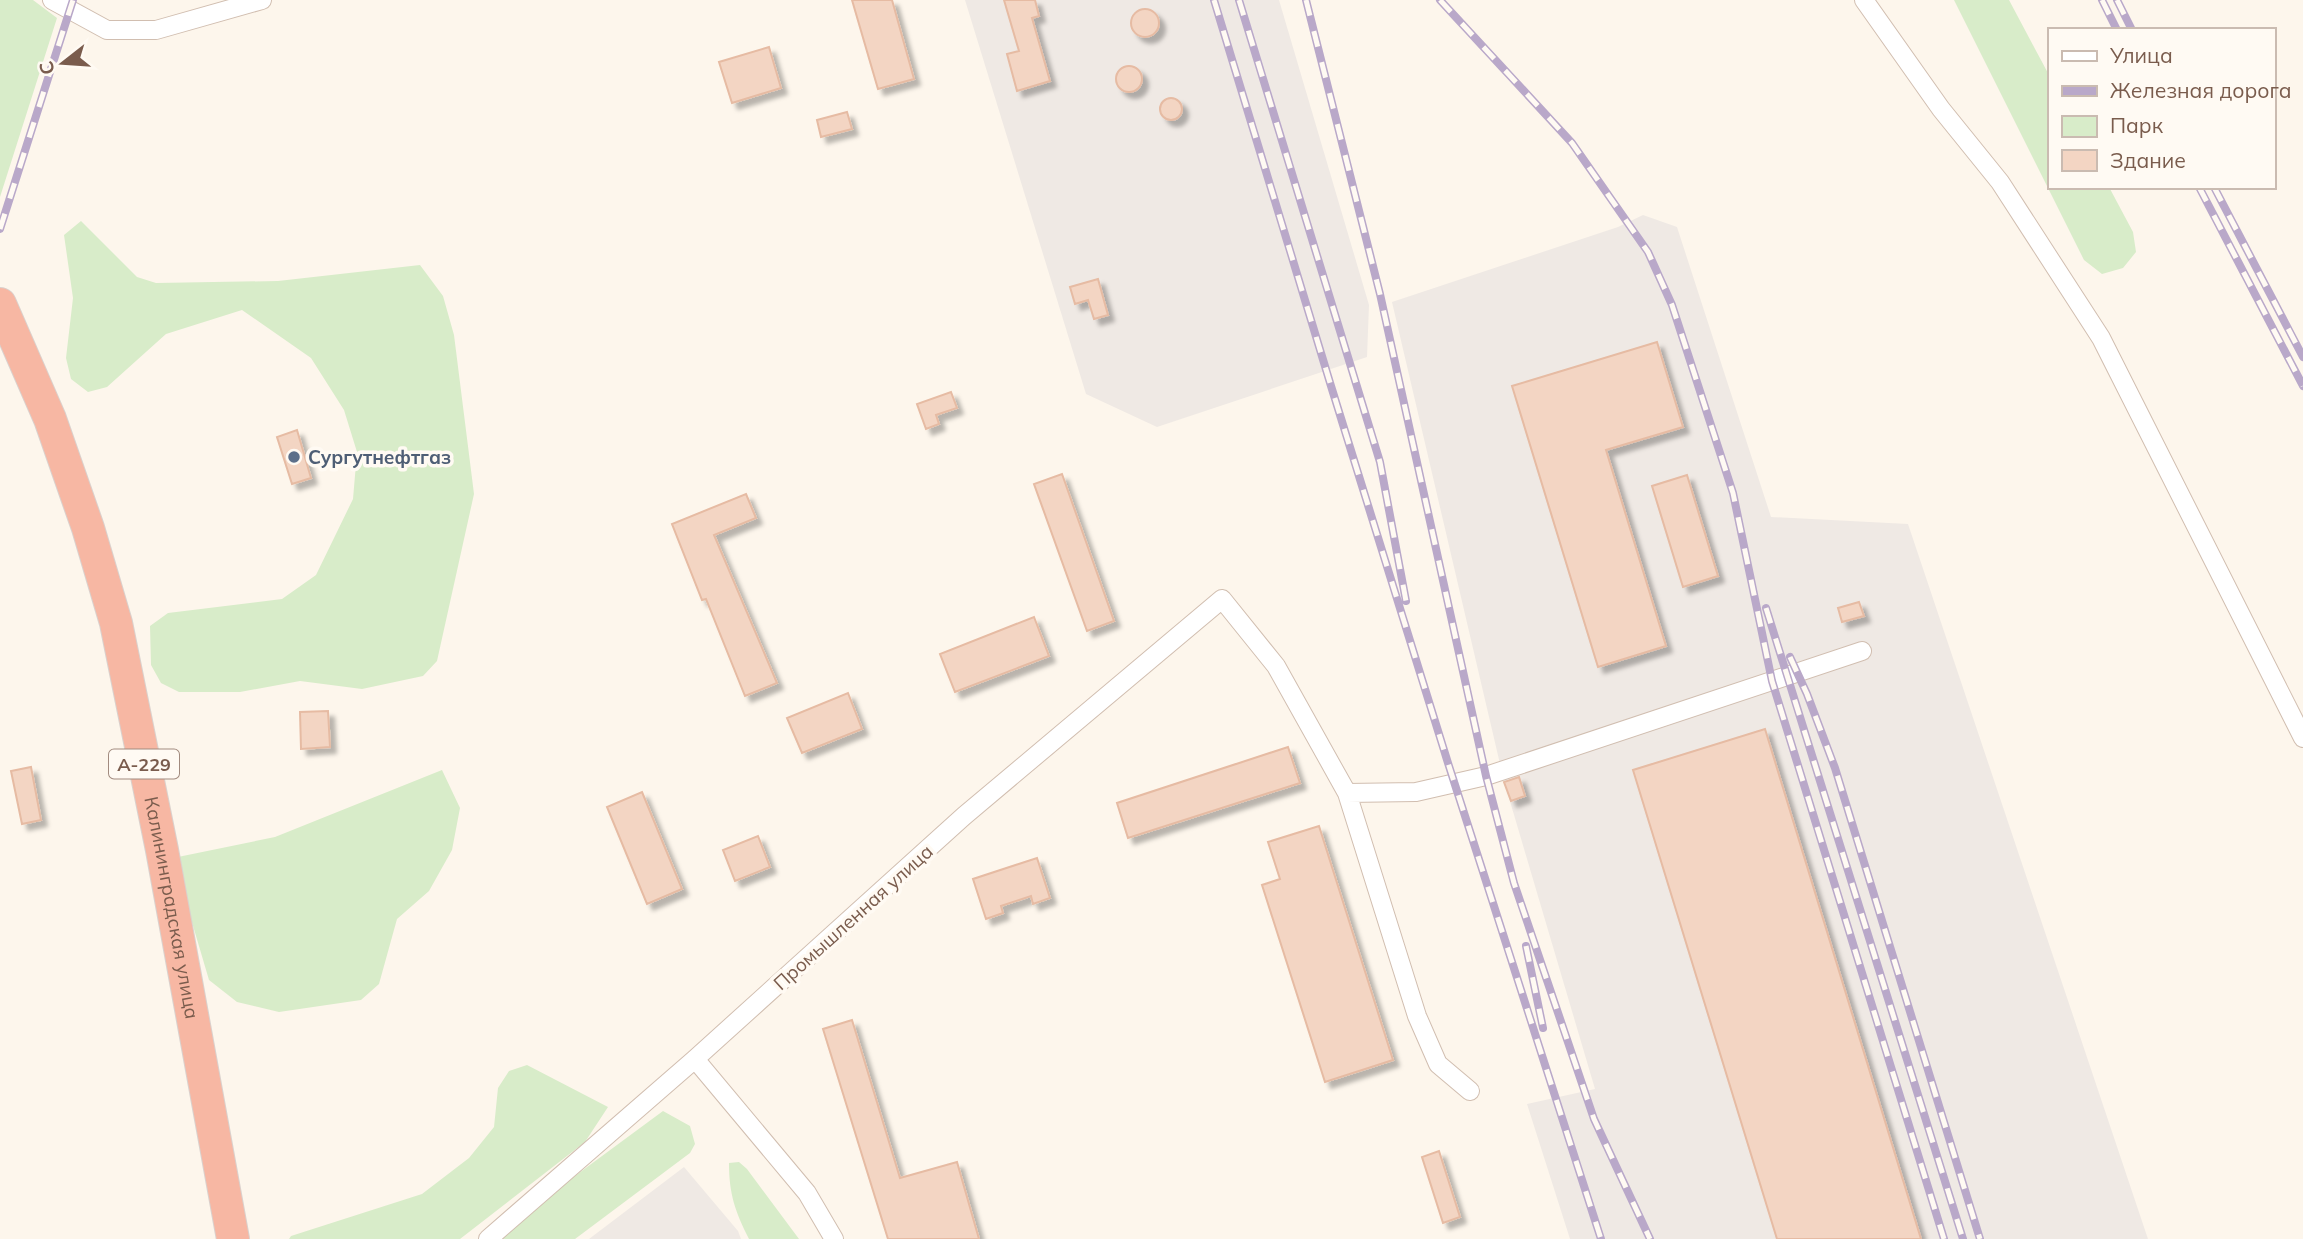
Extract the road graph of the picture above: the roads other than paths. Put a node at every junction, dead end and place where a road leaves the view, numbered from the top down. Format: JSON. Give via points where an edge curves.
{"nodes":[{"id":1,"x":51,"y":0,"type":"edge"},
{"id":2,"x":262,"y":0,"type":"edge"},
{"id":3,"x":1864,"y":0,"type":"edge"},
{"id":4,"x":0,"y":304,"type":"edge"},
{"id":5,"x":1862,"y":651,"type":"dead end"},
{"id":6,"x":2303,"y":738,"type":"edge"},
{"id":7,"x":1347,"y":793,"type":"junction"},
{"id":8,"x":695,"y":1059,"type":"junction"},
{"id":9,"x":1470,"y":1091,"type":"dead end"},
{"id":10,"x":233,"y":1239,"type":"edge"},
{"id":11,"x":488,"y":1239,"type":"edge"},
{"id":12,"x":834,"y":1239,"type":"edge"}],
"edges":[{"from":1,"to":2,"type":"street","via":[[107,30],[156,30]]},
{"from":3,"to":6,"type":"street","via":[[1941,109],[2000,182],[2101,338]]},
{"from":4,"to":10,"type":"highway","name":"Калининградская улица","number":"А-229","via":[[50,419],[116,623]]},
{"from":5,"to":7,"type":"street","via":[[1486,776],[1416,792]]},
{"from":7,"to":8,"type":"street","name":"Промышленная улица","via":[[1276,666],[1222,599],[964,816]]},
{"from":7,"to":9,"type":"street","via":[[1417,1016],[1438,1063]]},
{"from":8,"to":11,"type":"street","name":"Промышленная улица"},
{"from":8,"to":12,"type":"street","via":[[807,1193]]}]}
